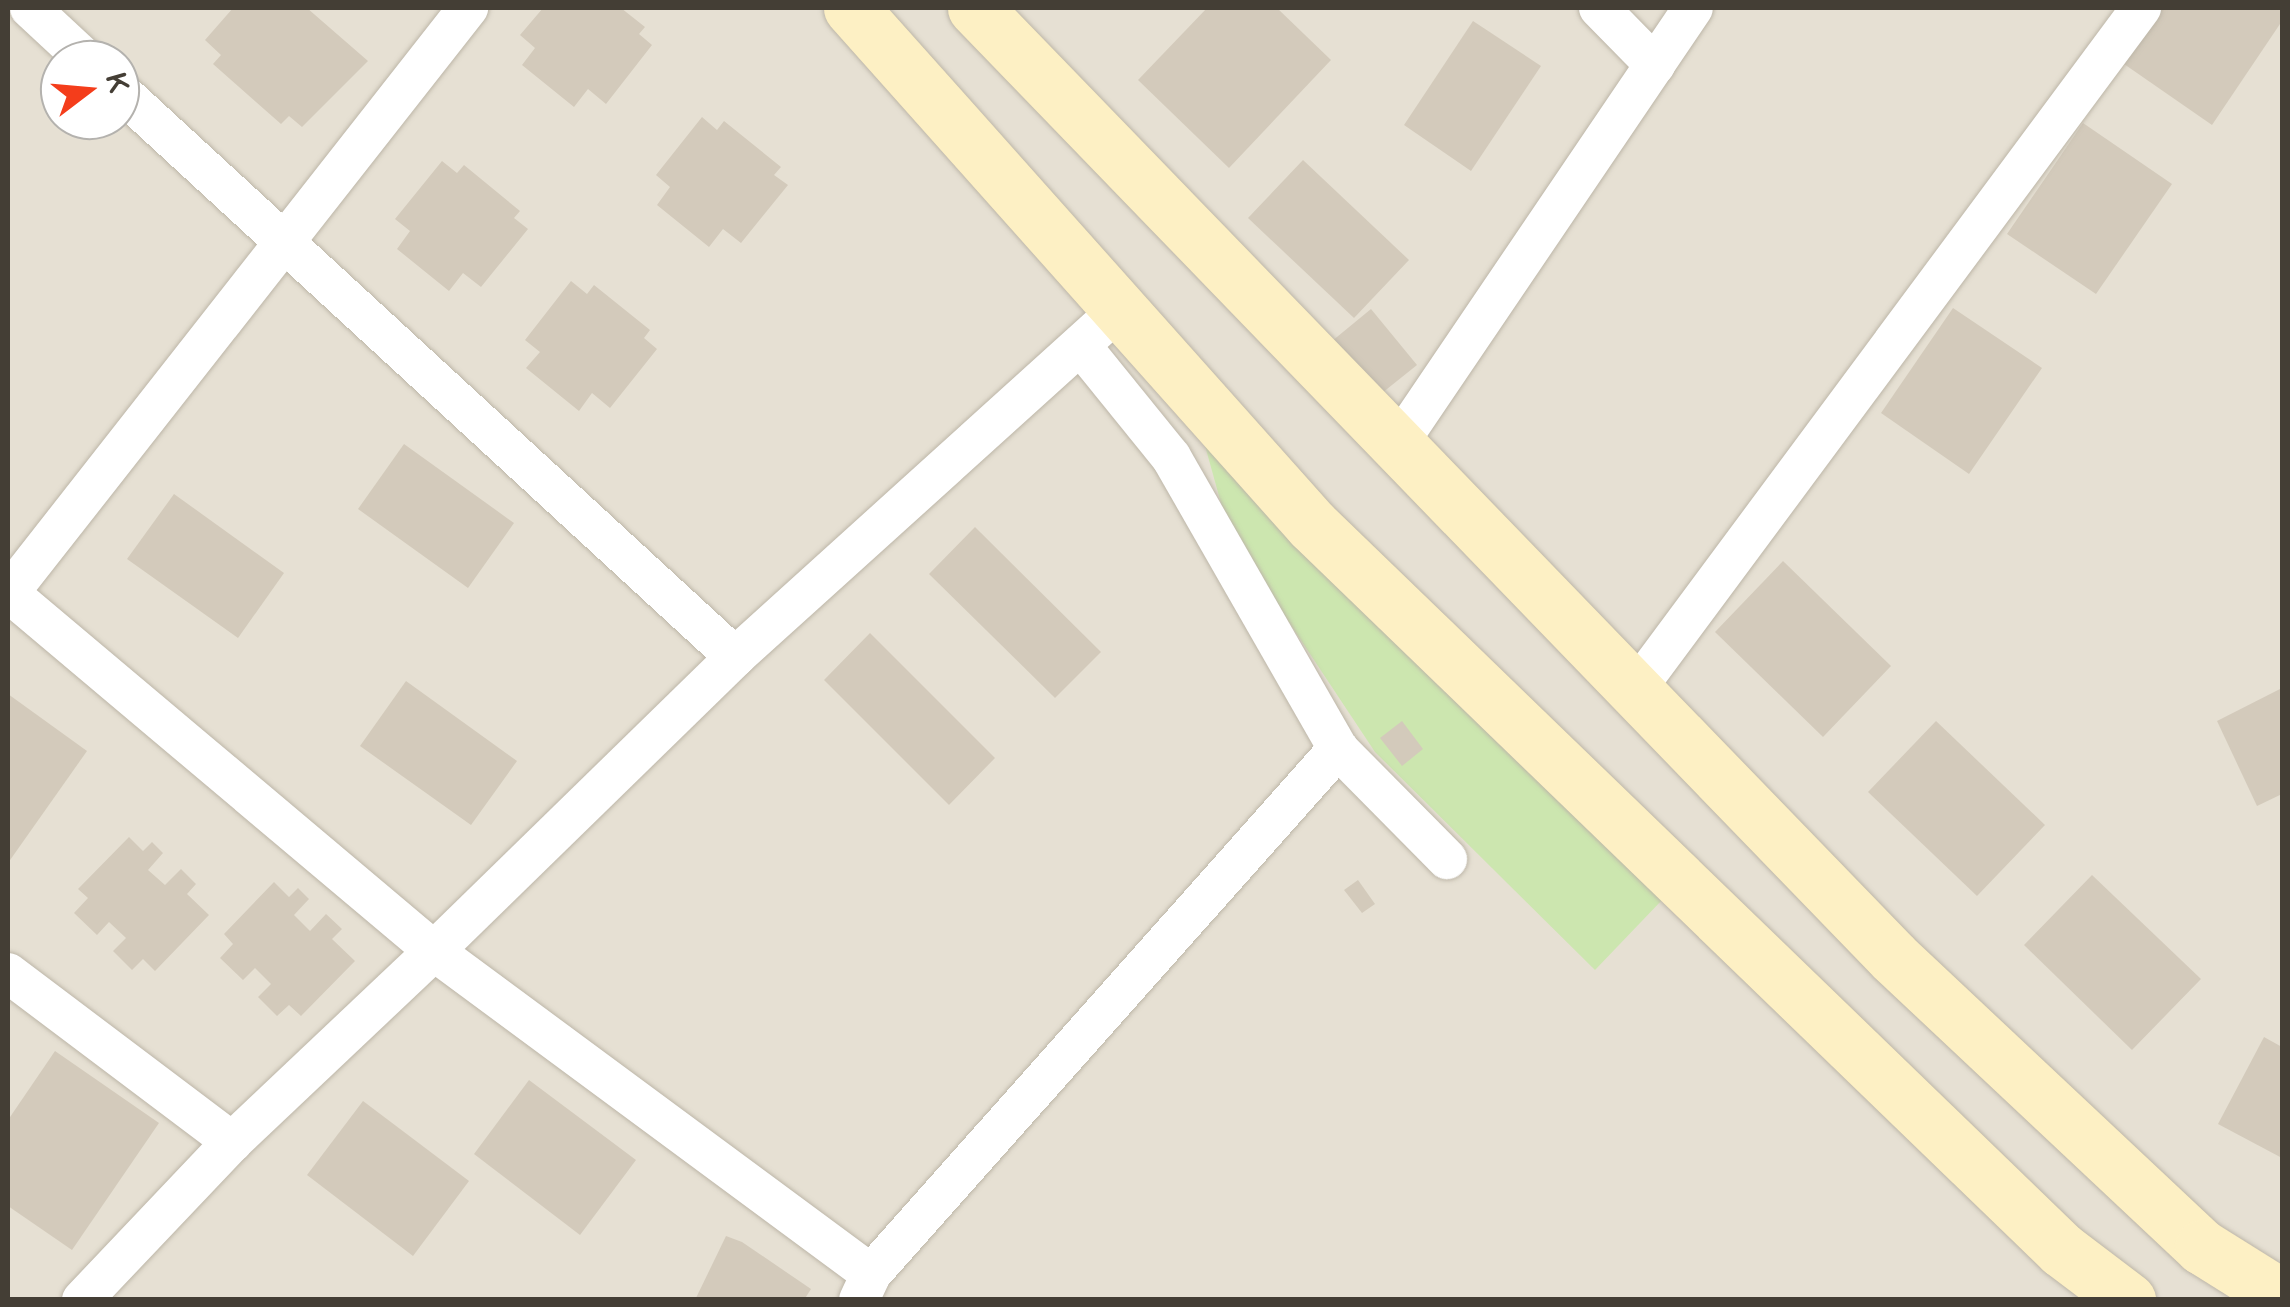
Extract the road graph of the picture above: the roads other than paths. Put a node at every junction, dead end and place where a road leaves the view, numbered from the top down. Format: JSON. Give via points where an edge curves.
{"nodes":[{"id":1,"x":30,"y":8,"type":"edge"},
{"id":2,"x":468,"y":8,"type":"edge"},
{"id":3,"x":851,"y":8,"type":"edge"},
{"id":4,"x":975,"y":8,"type":"edge"},
{"id":5,"x":1599,"y":8,"type":"edge"},
{"id":6,"x":1693,"y":8,"type":"edge"},
{"id":7,"x":2141,"y":8,"type":"edge"},
{"id":8,"x":64,"y":40,"type":"edge"},
{"id":9,"x":1655,"y":65,"type":"junction"},
{"id":10,"x":140,"y":110,"type":"edge"},
{"id":11,"x":282,"y":242,"type":"junction"},
{"id":12,"x":1122,"y":307,"type":"junction"},
{"id":13,"x":1080,"y":346,"type":"junction"},
{"id":14,"x":1395,"y":448,"type":"junction"},
{"id":15,"x":8,"y":593,"type":"edge"},
{"id":16,"x":735,"y":657,"type":"junction"},
{"id":17,"x":1633,"y":693,"type":"junction"},
{"id":18,"x":1338,"y":749,"type":"junction"},
{"id":19,"x":1447,"y":859,"type":"dead end"},
{"id":20,"x":434,"y":951,"type":"junction"},
{"id":21,"x":8,"y":973,"type":"edge"},
{"id":22,"x":232,"y":1142,"type":"junction"},
{"id":23,"x":865,"y":1287,"type":"edge"},
{"id":24,"x":2282,"y":1297,"type":"edge"},
{"id":25,"x":82,"y":1300,"type":"edge"},
{"id":26,"x":2128,"y":1300,"type":"edge"}],
"edges":[{"from":1,"to":8,"type":"street"},
{"from":2,"to":11,"type":"street"},
{"from":3,"to":12,"type":"main road"},
{"from":4,"to":14,"type":"main road"},
{"from":5,"to":9,"type":"street"},
{"from":6,"to":9,"type":"street"},
{"from":7,"to":17,"type":"street"},
{"from":9,"to":14,"type":"street"},
{"from":10,"to":11,"type":"street"},
{"from":11,"to":15,"type":"street"},
{"from":11,"to":16,"type":"street"},
{"from":12,"to":13,"type":"street"},
{"from":12,"to":26,"type":"main road","via":[[1312,525],[2062,1250]]},
{"from":13,"to":16,"type":"street"},
{"from":13,"to":18,"type":"street","via":[[1171,457]]},
{"from":14,"to":17,"type":"main road"},
{"from":15,"to":20,"type":"street"},
{"from":16,"to":20,"type":"street"},
{"from":17,"to":24,"type":"main road","via":[[1893,957],[2188,1234]]},
{"from":18,"to":19,"type":"street"},
{"from":18,"to":23,"type":"street"},
{"from":20,"to":22,"type":"street"},
{"from":20,"to":23,"type":"street"},
{"from":21,"to":22,"type":"street"},
{"from":22,"to":25,"type":"street"}]}
